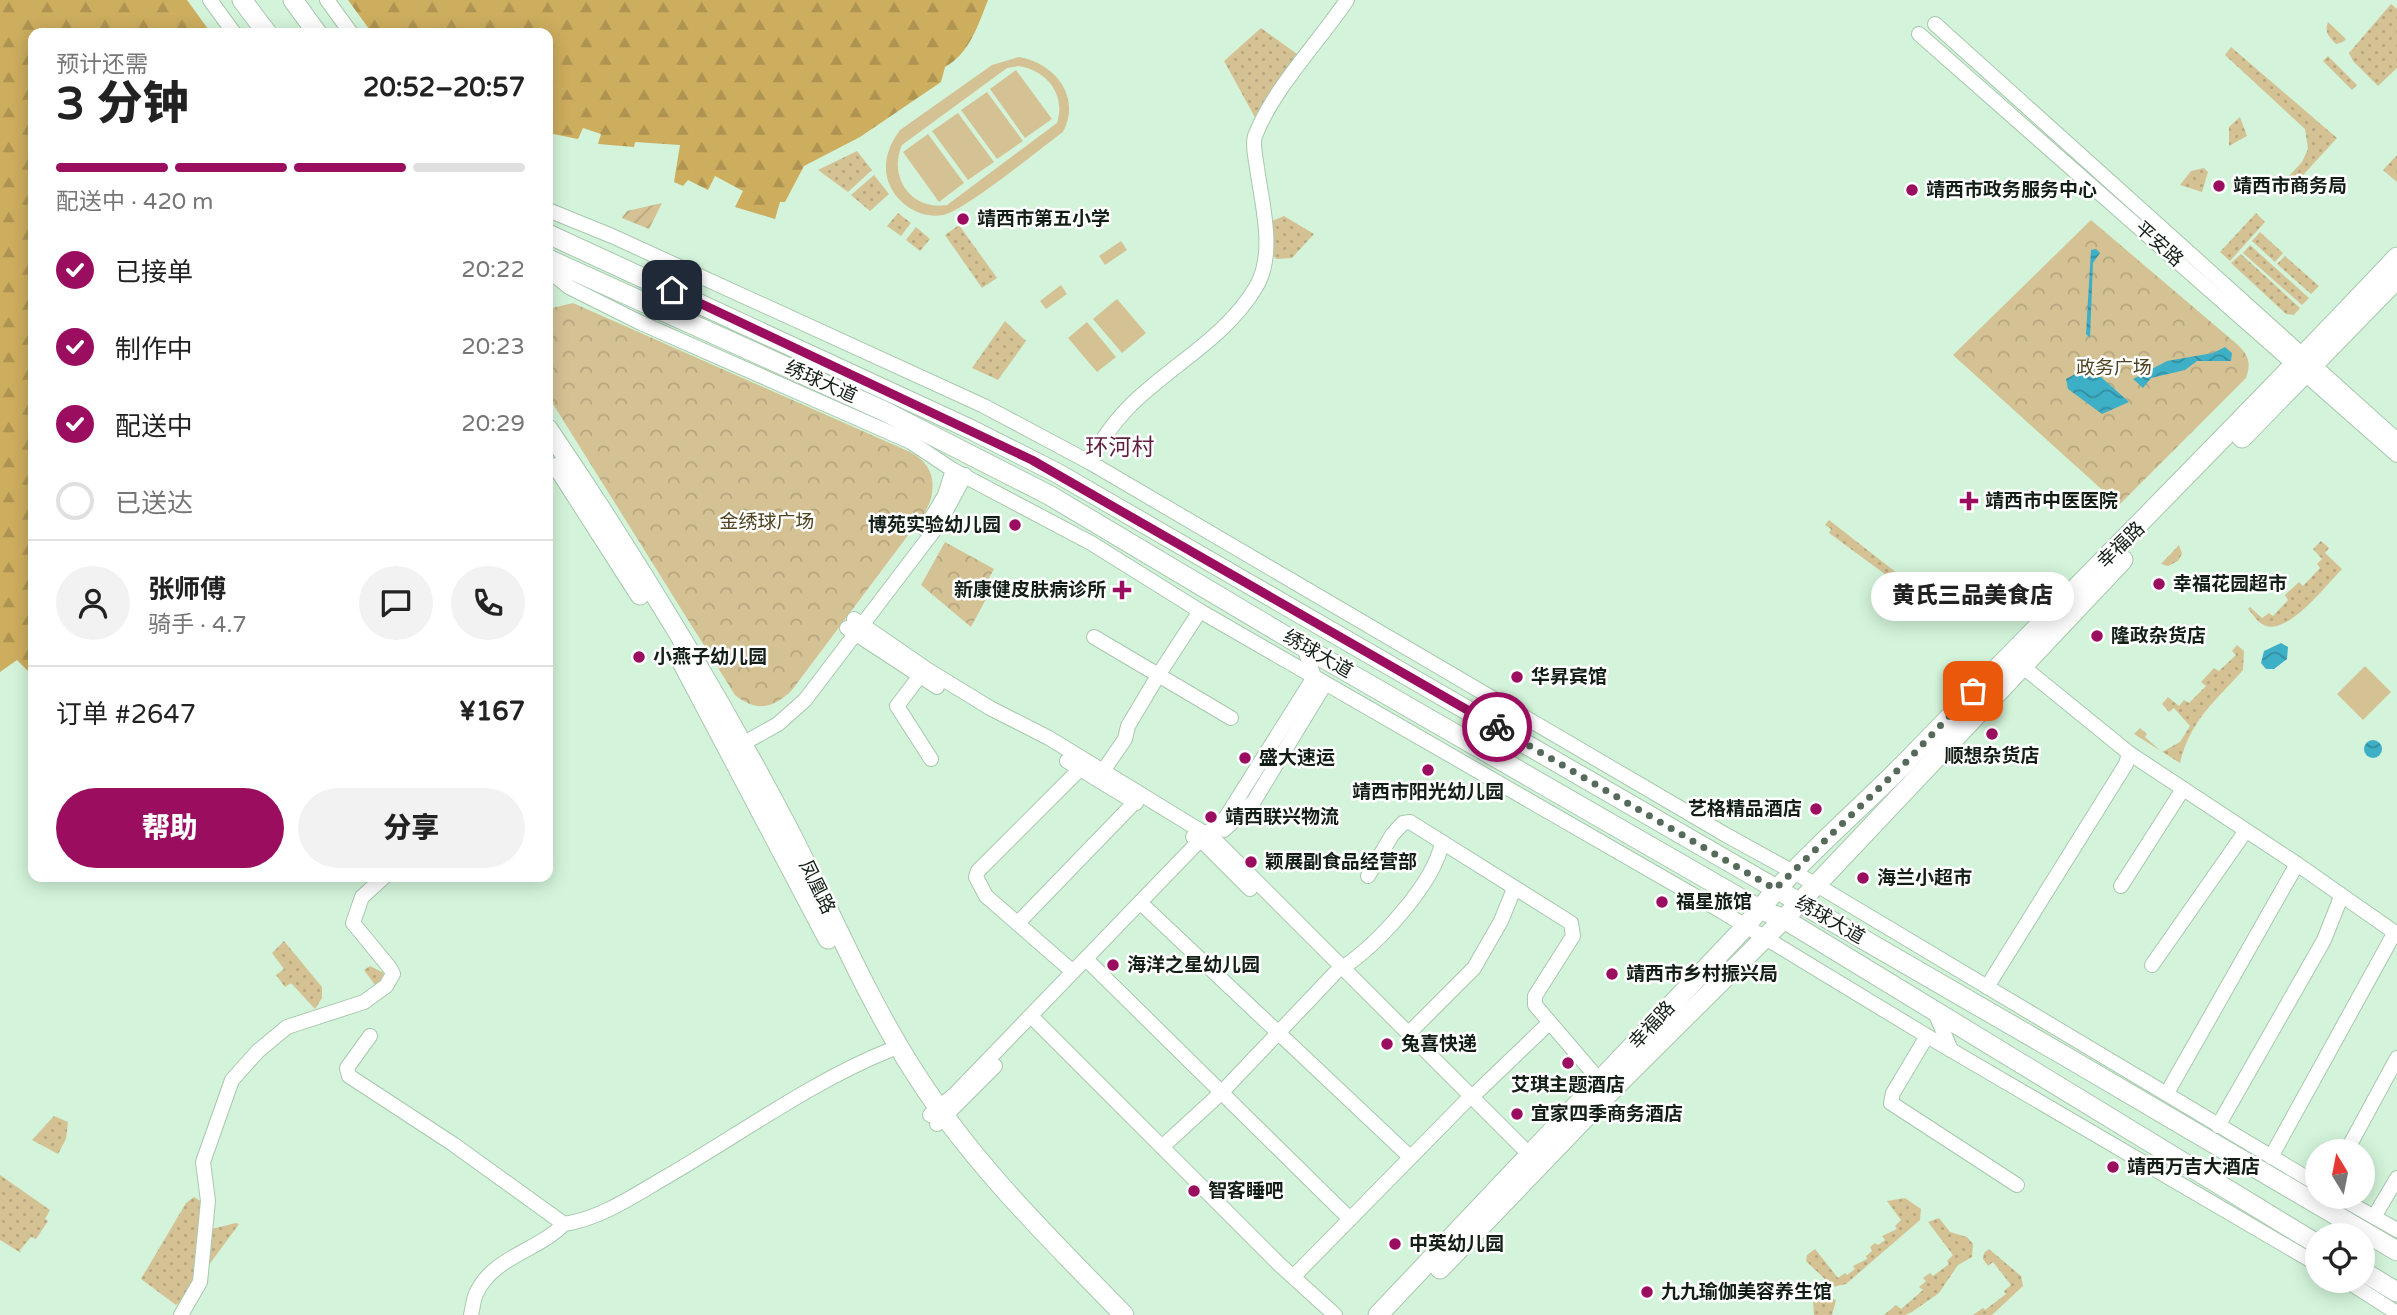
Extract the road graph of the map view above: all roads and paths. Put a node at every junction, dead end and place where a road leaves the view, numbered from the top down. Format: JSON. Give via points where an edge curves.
{"nodes":[{"id":1,"x":210,"y":0,"type":"edge"},
{"id":2,"x":242,"y":0,"type":"edge"},
{"id":3,"x":293,"y":0,"type":"edge"},
{"id":4,"x":327,"y":0,"type":"edge"},
{"id":5,"x":1347,"y":0,"type":"edge"},
{"id":6,"x":1935,"y":24,"type":"dead end"},
{"id":7,"x":230,"y":28,"type":"edge"},
{"id":8,"x":263,"y":28,"type":"edge"},
{"id":9,"x":313,"y":28,"type":"edge"},
{"id":10,"x":347,"y":28,"type":"edge"},
{"id":11,"x":1919,"y":34,"type":"dead end"},
{"id":12,"x":553,"y":212,"type":"edge"},
{"id":13,"x":553,"y":236,"type":"edge"},
{"id":14,"x":2397,"y":257,"type":"edge"},
{"id":15,"x":553,"y":261,"type":"edge"},
{"id":16,"x":553,"y":275,"type":"edge"},
{"id":17,"x":2397,"y":279,"type":"edge"},
{"id":18,"x":765,"y":308,"type":"junction"},
{"id":19,"x":778,"y":340,"type":"junction"},
{"id":20,"x":2306,"y":365,"type":"junction"},
{"id":21,"x":553,"y":437,"type":"edge"},
{"id":22,"x":2397,"y":440,"type":"edge"},
{"id":23,"x":2397,"y":455,"type":"edge"},
{"id":24,"x":553,"y":460,"type":"edge"},
{"id":25,"x":1091,"y":463,"type":"junction"},
{"id":26,"x":959,"y":473,"type":"junction"},
{"id":27,"x":1110,"y":530,"type":"junction"},
{"id":28,"x":1256,"y":560,"type":"junction"},
{"id":29,"x":1127,"y":565,"type":"junction"},
{"id":30,"x":1203,"y":586,"type":"junction"},
{"id":31,"x":1261,"y":591,"type":"junction"},
{"id":32,"x":1200,"y":611,"type":"junction"},
{"id":33,"x":1216,"y":620,"type":"junction"},
{"id":34,"x":855,"y":626,"type":"junction"},
{"id":35,"x":1094,"y":637,"type":"dead end"},
{"id":36,"x":1304,"y":647,"type":"junction"},
{"id":37,"x":2022,"y":666,"type":"junction"},
{"id":38,"x":1159,"y":674,"type":"junction"},
{"id":39,"x":919,"y":677,"type":"junction"},
{"id":40,"x":1459,"y":679,"type":"junction"},
{"id":41,"x":1319,"y":680,"type":"junction"},
{"id":42,"x":1461,"y":706,"type":"junction"},
{"id":43,"x":1231,"y":718,"type":"dead end"},
{"id":44,"x":1442,"y":725,"type":"junction"},
{"id":45,"x":734,"y":743,"type":"junction"},
{"id":46,"x":1449,"y":753,"type":"junction"},
{"id":47,"x":2129,"y":753,"type":"junction"},
{"id":48,"x":1591,"y":755,"type":"junction"},
{"id":49,"x":931,"y":759,"type":"dead end"},
{"id":50,"x":1080,"y":769,"type":"junction"},
{"id":51,"x":1104,"y":771,"type":"junction"},
{"id":52,"x":1599,"y":786,"type":"junction"},
{"id":53,"x":2183,"y":789,"type":"junction"},
{"id":54,"x":1557,"y":791,"type":"junction"},
{"id":55,"x":1135,"y":803,"type":"junction"},
{"id":56,"x":1573,"y":827,"type":"junction"},
{"id":57,"x":2245,"y":832,"type":"junction"},
{"id":58,"x":1206,"y":840,"type":"junction"},
{"id":59,"x":1442,"y":842,"type":"junction"},
{"id":60,"x":1741,"y":843,"type":"junction"},
{"id":61,"x":2297,"y":864,"type":"junction"},
{"id":62,"x":1744,"y":871,"type":"junction"},
{"id":63,"x":1792,"y":871,"type":"junction"},
{"id":64,"x":1368,"y":876,"type":"dead end"},
{"id":65,"x":378,"y":882,"type":"edge"},
{"id":66,"x":1815,"y":884,"type":"junction"},
{"id":67,"x":2121,"y":886,"type":"dead end"},
{"id":68,"x":1514,"y":889,"type":"junction"},
{"id":69,"x":1775,"y":889,"type":"junction"},
{"id":70,"x":2341,"y":897,"type":"junction"},
{"id":71,"x":1799,"y":902,"type":"junction"},
{"id":72,"x":1146,"y":908,"type":"junction"},
{"id":73,"x":1759,"y":909,"type":"junction"},
{"id":74,"x":1784,"y":919,"type":"junction"},
{"id":75,"x":1018,"y":923,"type":"junction"},
{"id":76,"x":1746,"y":926,"type":"junction"},
{"id":77,"x":2396,"y":933,"type":"edge"},
{"id":78,"x":1763,"y":938,"type":"junction"},
{"id":79,"x":1091,"y":964,"type":"junction"},
{"id":80,"x":2152,"y":965,"type":"dead end"},
{"id":81,"x":1338,"y":970,"type":"junction"},
{"id":82,"x":1072,"y":971,"type":"junction"},
{"id":83,"x":1982,"y":985,"type":"junction"},
{"id":84,"x":1934,"y":1010,"type":"junction"},
{"id":85,"x":1992,"y":1014,"type":"junction"},
{"id":86,"x":1036,"y":1021,"type":"junction"},
{"id":87,"x":1548,"y":1024,"type":"junction"},
{"id":88,"x":1408,"y":1034,"type":"junction"},
{"id":89,"x":1278,"y":1035,"type":"junction"},
{"id":90,"x":370,"y":1036,"type":"dead end"},
{"id":91,"x":1927,"y":1036,"type":"junction"},
{"id":92,"x":890,"y":1050,"type":"junction"},
{"id":93,"x":1951,"y":1050,"type":"junction"},
{"id":94,"x":2397,"y":1058,"type":"edge"},
{"id":95,"x":1600,"y":1081,"type":"junction"},
{"id":96,"x":1222,"y":1092,"type":"junction"},
{"id":97,"x":2167,"y":1093,"type":"junction"},
{"id":98,"x":1469,"y":1099,"type":"junction"},
{"id":99,"x":938,"y":1116,"type":"junction"},
{"id":100,"x":2218,"y":1126,"type":"junction"},
{"id":101,"x":2353,"y":1139,"type":"edge"},
{"id":102,"x":2152,"y":1143,"type":"junction"},
{"id":103,"x":1163,"y":1147,"type":"junction"},
{"id":104,"x":1409,"y":1156,"type":"junction"},
{"id":105,"x":2271,"y":1157,"type":"junction"},
{"id":106,"x":1528,"y":1159,"type":"junction"},
{"id":107,"x":2165,"y":1175,"type":"junction"},
{"id":108,"x":2397,"y":1178,"type":"edge"},
{"id":109,"x":2305,"y":1184,"type":"edge"},
{"id":110,"x":2017,"y":1185,"type":"dead end"},
{"id":111,"x":2305,"y":1186,"type":"edge"},
{"id":112,"x":2339,"y":1209,"type":"edge"},
{"id":113,"x":2360,"y":1209,"type":"edge"},
{"id":114,"x":2374,"y":1217,"type":"junction"},
{"id":115,"x":1350,"y":1219,"type":"junction"},
{"id":116,"x":564,"y":1224,"type":"junction"},
{"id":117,"x":2397,"y":1230,"type":"edge"},
{"id":118,"x":2305,"y":1237,"type":"edge"},
{"id":119,"x":2397,"y":1251,"type":"edge"},
{"id":120,"x":2305,"y":1257,"type":"edge"},
{"id":121,"x":1295,"y":1275,"type":"junction"},
{"id":122,"x":2375,"y":1279,"type":"edge"},
{"id":123,"x":2397,"y":1292,"type":"edge"},
{"id":124,"x":2366,"y":1293,"type":"edge"},
{"id":125,"x":2397,"y":1312,"type":"edge"},
{"id":126,"x":181,"y":1315,"type":"edge"},
{"id":127,"x":471,"y":1315,"type":"edge"},
{"id":128,"x":1107,"y":1315,"type":"edge"},
{"id":129,"x":1124,"y":1315,"type":"edge"},
{"id":130,"x":1335,"y":1315,"type":"edge"},
{"id":131,"x":1378,"y":1315,"type":"edge"},
{"id":132,"x":1395,"y":1315,"type":"edge"}],
"edges":[{"from":1,"to":7,"type":"street"},
{"from":2,"to":8,"type":"main road"},
{"from":3,"to":9,"type":"main road"},
{"from":4,"to":10,"type":"street"},
{"from":5,"to":25,"type":"street","via":[[1278,96],[1254,138],[1265,243],[1265,261],[1256,287],[1228,323],[1131,403],[1104,435]]},
{"from":6,"to":20,"type":"street","name":"平安路"},
{"from":11,"to":20,"type":"street","name":"平安路"},
{"from":12,"to":18,"type":"street"},
{"from":13,"to":19,"type":"main road","name":"绣球大道"},
{"from":14,"to":20,"type":"main road","name":"幸福路"},
{"from":15,"to":27,"type":"main road","name":"绣球大道","via":[[884,411]]},
{"from":16,"to":26,"type":"street","via":[[569,288],[641,323],[911,442]]},
{"from":17,"to":20,"type":"main road","name":"幸福路"},
{"from":18,"to":19,"type":"street"},
{"from":18,"to":25,"type":"street","via":[[984,406]]},
{"from":19,"to":31,"type":"main road","name":"绣球大道","via":[[1032,460]]},
{"from":20,"to":22,"type":"street","name":"平安路"},
{"from":20,"to":23,"type":"street","name":"平安路"},
{"from":20,"to":37,"type":"main road","name":"幸福路"},
{"from":20,"to":63,"type":"main road","name":"幸福路"},
{"from":21,"to":45,"type":"main road","name":"凤凰路","via":[[707,676]]},
{"from":24,"to":45,"type":"main road","name":"凤凰路"},
{"from":25,"to":28,"type":"street"},
{"from":26,"to":29,"type":"street"},
{"from":26,"to":34,"type":"street","via":[[931,522]]},
{"from":27,"to":29,"type":"street"},
{"from":27,"to":30,"type":"main road","name":"绣球大道"},
{"from":28,"to":31,"type":"street"},
{"from":28,"to":40,"type":"street"},
{"from":29,"to":32,"type":"street"},
{"from":30,"to":33,"type":"street"},
{"from":30,"to":36,"type":"main road","name":"绣球大道"},
{"from":31,"to":42,"type":"main road","name":"绣球大道"},
{"from":32,"to":33,"type":"street"},
{"from":32,"to":38,"type":"street"},
{"from":33,"to":41,"type":"street"},
{"from":34,"to":39,"type":"street"},
{"from":34,"to":45,"type":"street","via":[[792,713]]},
{"from":34,"to":51,"type":"street"},
{"from":35,"to":38,"type":"street"},
{"from":36,"to":41,"type":"street"},
{"from":36,"to":44,"type":"main road","name":"绣球大道"},
{"from":37,"to":47,"type":"street"},
{"from":37,"to":66,"type":"main road","name":"幸福路"},
{"from":38,"to":43,"type":"street"},
{"from":38,"to":51,"type":"street"},
{"from":39,"to":49,"type":"street","via":[[897,706]]},
{"from":39,"to":50,"type":"street"},
{"from":40,"to":42,"type":"street"},
{"from":40,"to":48,"type":"street"},
{"from":41,"to":46,"type":"street"},
{"from":41,"to":58,"type":"street"},
{"from":42,"to":52,"type":"main road","name":"绣球大道"},
{"from":44,"to":46,"type":"street"},
{"from":44,"to":54,"type":"main road","name":"绣球大道"},
{"from":45,"to":92,"type":"main road","name":"凤凰路","via":[[834,950]]},
{"from":45,"to":99,"type":"main road","name":"凤凰路"},
{"from":46,"to":56,"type":"street"},
{"from":47,"to":53,"type":"street"},
{"from":47,"to":83,"type":"street"},
{"from":48,"to":52,"type":"street"},
{"from":48,"to":60,"type":"street"},
{"from":50,"to":55,"type":"street"},
{"from":50,"to":75,"type":"street","via":[[978,871],[976,882],[986,896]]},
{"from":51,"to":58,"type":"street"},
{"from":52,"to":62,"type":"main road","name":"绣球大道"},
{"from":53,"to":57,"type":"street"},
{"from":53,"to":67,"type":"street"},
{"from":54,"to":56,"type":"street"},
{"from":54,"to":73,"type":"main road","name":"绣球大道"},
{"from":55,"to":58,"type":"street"},
{"from":55,"to":75,"type":"street"},
{"from":56,"to":76,"type":"street"},
{"from":57,"to":61,"type":"street"},
{"from":57,"to":80,"type":"street"},
{"from":58,"to":72,"type":"street"},
{"from":58,"to":81,"type":"street"},
{"from":58,"to":82,"type":"street"},
{"from":59,"to":64,"type":"street","via":[[1415,824],[1403,823]]},
{"from":59,"to":68,"type":"street"},
{"from":59,"to":81,"type":"street","via":[[1403,912]]},
{"from":60,"to":62,"type":"street"},
{"from":60,"to":63,"type":"street"},
{"from":61,"to":70,"type":"street"},
{"from":61,"to":97,"type":"street"},
{"from":62,"to":69,"type":"main road","name":"绣球大道"},
{"from":63,"to":66,"type":"street"},
{"from":63,"to":69,"type":"main road","name":"幸福路"},
{"from":65,"to":126,"type":"street","via":[[362,897],[353,923],[393,974],[386,986],[351,1008],[286,1027],[232,1080],[203,1162],[208,1200],[200,1282]]},
{"from":66,"to":71,"type":"main road","name":"幸福路"},
{"from":66,"to":83,"type":"street"},
{"from":68,"to":87,"type":"street","via":[[1574,927],[1573,936],[1535,996],[1535,1005]]},
{"from":68,"to":88,"type":"street","via":[[1474,968]]},
{"from":69,"to":71,"type":"main road","name":"绣球大道"},
{"from":69,"to":73,"type":"main road","name":"幸福路"},
{"from":70,"to":77,"type":"street"},
{"from":70,"to":100,"type":"street","via":[[2324,940]]},
{"from":71,"to":74,"type":"main road","name":"幸福路"},
{"from":71,"to":85,"type":"main road","name":"绣球大道"},
{"from":72,"to":79,"type":"street"},
{"from":72,"to":89,"type":"street"},
{"from":73,"to":74,"type":"main road","name":"绣球大道"},
{"from":73,"to":76,"type":"main road","name":"幸福路"},
{"from":74,"to":78,"type":"main road","name":"幸福路"},
{"from":74,"to":84,"type":"main road","name":"绣球大道"},
{"from":75,"to":82,"type":"street"},
{"from":76,"to":78,"type":"street"},
{"from":76,"to":95,"type":"main road","name":"幸福路"},
{"from":77,"to":105,"type":"street"},
{"from":78,"to":91,"type":"street"},
{"from":78,"to":132,"type":"main road","name":"幸福路"},
{"from":79,"to":86,"type":"street"},
{"from":79,"to":96,"type":"street"},
{"from":81,"to":88,"type":"street"},
{"from":81,"to":89,"type":"street"},
{"from":81,"to":98,"type":"street"},
{"from":82,"to":99,"type":"street"},
{"from":83,"to":85,"type":"street"},
{"from":83,"to":97,"type":"street"},
{"from":84,"to":93,"type":"street"},
{"from":84,"to":102,"type":"main road","name":"绣球大道"},
{"from":85,"to":111,"type":"main road","name":"绣球大道"},
{"from":86,"to":99,"type":"street"},
{"from":86,"to":103,"type":"street"},
{"from":87,"to":95,"type":"street"},
{"from":87,"to":98,"type":"street"},
{"from":88,"to":98,"type":"street"},
{"from":89,"to":96,"type":"street"},
{"from":89,"to":104,"type":"street"},
{"from":90,"to":116,"type":"street","via":[[346,1068],[349,1076]]},
{"from":91,"to":93,"type":"street"},
{"from":91,"to":110,"type":"street","via":[[1891,1103]]},
{"from":92,"to":99,"type":"main road","name":"凤凰路"},
{"from":92,"to":116,"type":"street","via":[[600,1213]]},
{"from":93,"to":107,"type":"street"},
{"from":94,"to":101,"type":"street"},
{"from":95,"to":106,"type":"main road","name":"幸福路"},
{"from":96,"to":103,"type":"street"},
{"from":96,"to":115,"type":"street"},
{"from":97,"to":100,"type":"street"},
{"from":98,"to":104,"type":"street"},
{"from":98,"to":106,"type":"street"},
{"from":99,"to":128,"type":"main road","name":"凤凰路","via":[[1020,1221]]},
{"from":99,"to":129,"type":"main road","name":"凤凰路"},
{"from":100,"to":105,"type":"street"},
{"from":102,"to":107,"type":"street"},
{"from":102,"to":118,"type":"main road","name":"绣球大道"},
{"from":103,"to":121,"type":"street"},
{"from":104,"to":115,"type":"street"},
{"from":105,"to":109,"type":"street"},
{"from":106,"to":131,"type":"main road","name":"幸福路"},
{"from":107,"to":120,"type":"street"},
{"from":108,"to":114,"type":"street"},
{"from":112,"to":119,"type":"main road","name":"绣球大道"},
{"from":113,"to":114,"type":"street"},
{"from":114,"to":117,"type":"street"},
{"from":115,"to":121,"type":"street"},
{"from":116,"to":127,"type":"street","via":[[497,1268],[477,1292]]},
{"from":121,"to":130,"type":"street"},
{"from":122,"to":123,"type":"main road"},
{"from":124,"to":125,"type":"street"}]}
